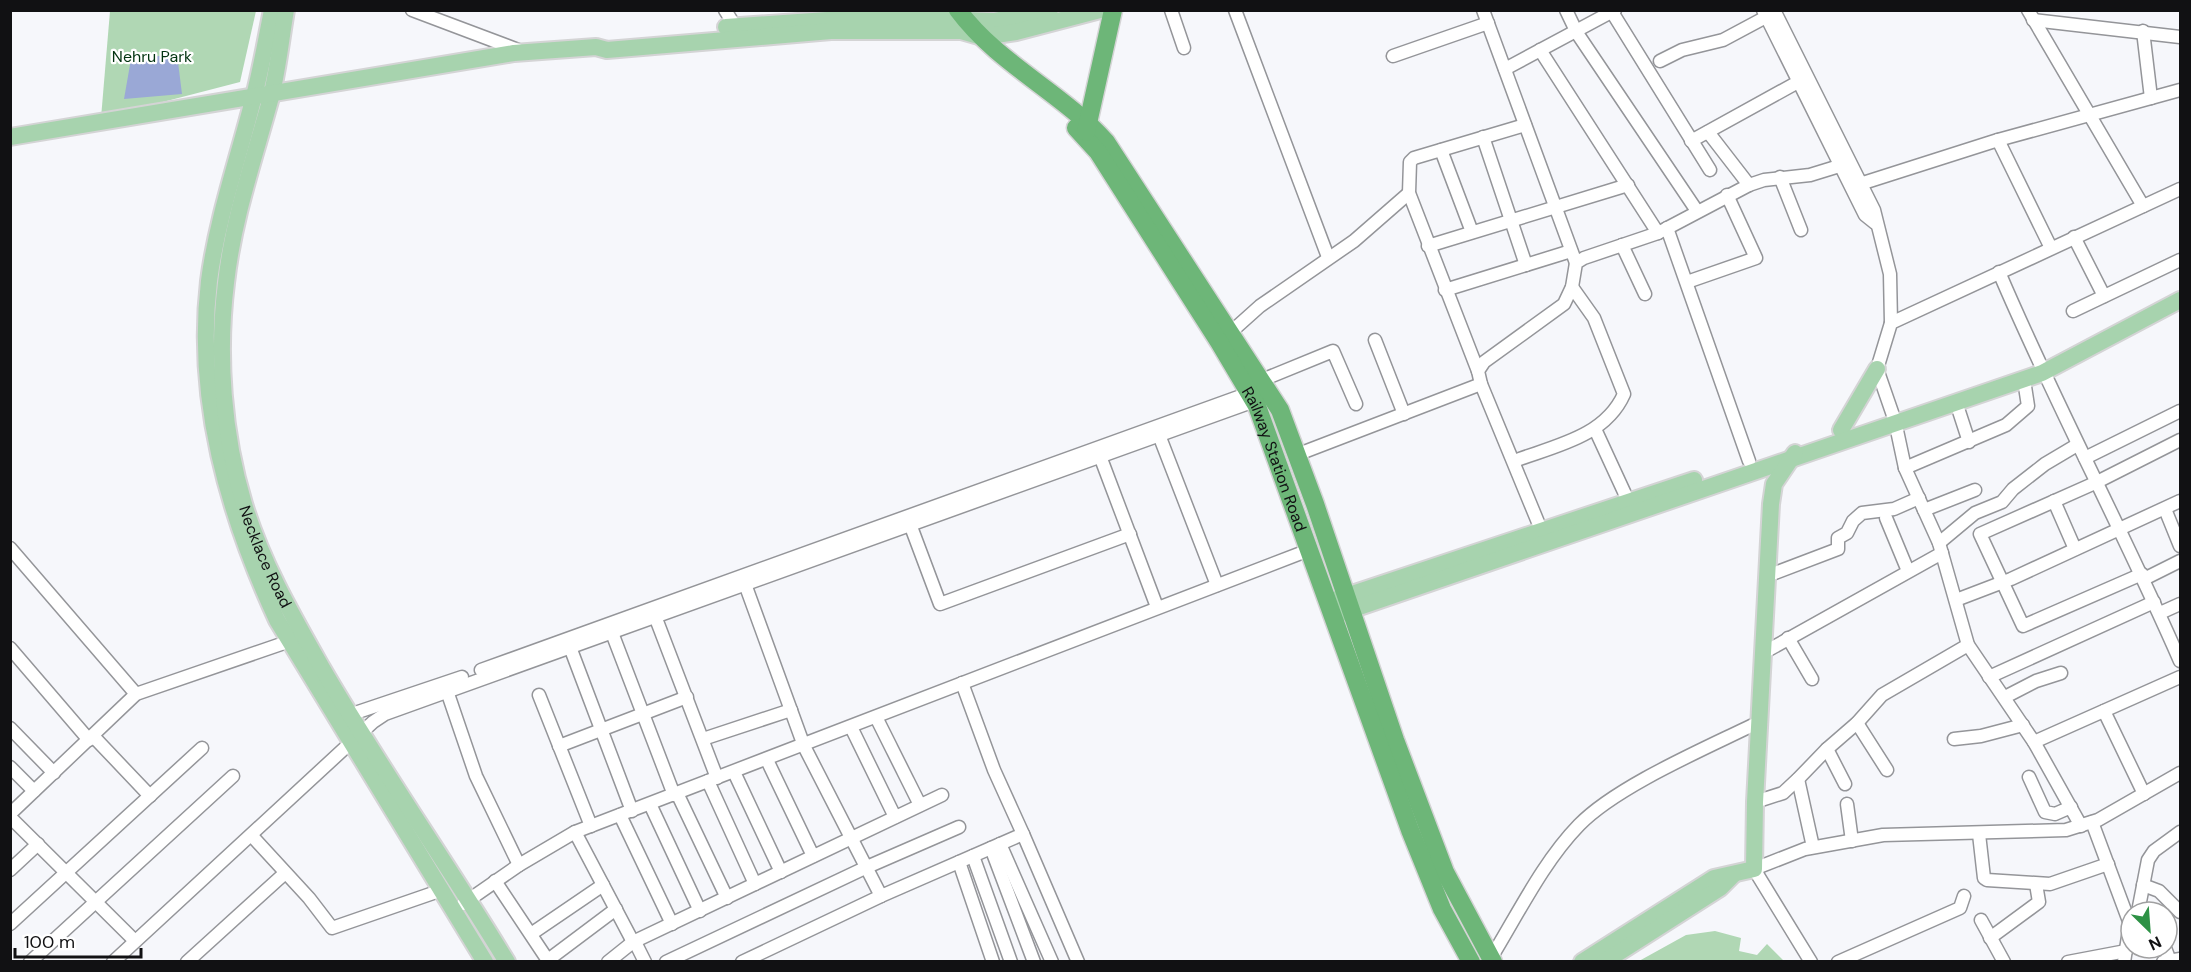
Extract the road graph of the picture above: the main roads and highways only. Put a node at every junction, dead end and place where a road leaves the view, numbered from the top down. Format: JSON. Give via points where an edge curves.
{"nodes":[{"id":1,"x":272,"y":10,"type":"edge"},
{"id":2,"x":286,"y":10,"type":"edge"},
{"id":3,"x":1050,"y":10,"type":"edge"},
{"id":4,"x":1100,"y":10,"type":"edge"},
{"id":5,"x":1113,"y":10,"type":"edge"},
{"id":6,"x":868,"y":14,"type":"edge"},
{"id":7,"x":823,"y":15,"type":"edge"},
{"id":8,"x":773,"y":17,"type":"edge"},
{"id":9,"x":956,"y":18,"type":"edge"},
{"id":10,"x":982,"y":37,"type":"junction"},
{"id":11,"x":596,"y":48,"type":"junction"},
{"id":12,"x":271,"y":95,"type":"junction"},
{"id":13,"x":254,"y":98,"type":"junction"},
{"id":14,"x":1086,"y":129,"type":"junction"},
{"id":15,"x":10,"y":137,"type":"edge"},
{"id":16,"x":2181,"y":300,"type":"edge"},
{"id":17,"x":2040,"y":368,"type":"junction"},
{"id":18,"x":1877,"y":369,"type":"road end"},
{"id":19,"x":1261,"y":392,"type":"junction"},
{"id":20,"x":1893,"y":417,"type":"junction"},
{"id":21,"x":1841,"y":430,"type":"junction"},
{"id":22,"x":1797,"y":450,"type":"junction"},
{"id":23,"x":1753,"y":465,"type":"junction"},
{"id":24,"x":1774,"y":484,"type":"junction"},
{"id":25,"x":238,"y":506,"type":"junction"},
{"id":26,"x":1631,"y":508,"type":"junction"},
{"id":27,"x":1349,"y":602,"type":"junction"},
{"id":28,"x":1330,"y":609,"type":"junction"},
{"id":29,"x":288,"y":623,"type":"junction"},
{"id":30,"x":356,"y":738,"type":"junction"},
{"id":31,"x":1610,"y":953,"type":"edge"},
{"id":32,"x":1492,"y":960,"type":"edge"},
{"id":33,"x":485,"y":962,"type":"edge"},
{"id":34,"x":507,"y":962,"type":"edge"},
{"id":35,"x":1471,"y":962,"type":"edge"},
{"id":36,"x":1582,"y":962,"type":"edge"}],
"edges":[{"from":1,"to":13,"type":"main road"},
{"from":2,"to":12,"type":"main road","name":"Necklace Road"},
{"from":3,"to":9,"type":"main road","via":[[994,21]]},
{"from":4,"to":10,"type":"main road"},
{"from":5,"to":14,"type":"highway"},
{"from":6,"to":7,"type":"main road"},
{"from":6,"to":9,"type":"main road"},
{"from":7,"to":8,"type":"main road"},
{"from":8,"to":11,"type":"main road","via":[[735,26],[609,39]]},
{"from":9,"to":10,"type":"highway","name":"Railway Station Road"},
{"from":9,"to":11,"type":"main road"},
{"from":9,"to":14,"type":"highway","name":"Railway Station Road"},
{"from":10,"to":14,"type":"highway","name":"Railway Station Road"},
{"from":11,"to":12,"type":"main road","via":[[524,53]]},
{"from":12,"to":13,"type":"main road"},
{"from":12,"to":25,"type":"main road","name":"Necklace Road","via":[[232,241],[223,319],[224,389]]},
{"from":13,"to":15,"type":"main road"},
{"from":13,"to":25,"type":"main road","via":[[209,280],[210,400],[217,445]]},
{"from":14,"to":19,"type":"highway","name":"Railway Station Road","via":[[1220,342]]},
{"from":14,"to":19,"type":"highway","name":"Railway Station Road","via":[[1106,142],[1231,332]]},
{"from":16,"to":17,"type":"main road","via":[[2062,362]]},
{"from":17,"to":20,"type":"main road"},
{"from":17,"to":20,"type":"main road","via":[[2024,380]]},
{"from":18,"to":21,"type":"main road"},
{"from":19,"to":27,"type":"highway","name":"Railway Station Road","via":[[1296,455]]},
{"from":19,"to":28,"type":"highway","name":"Railway Station Road"},
{"from":20,"to":21,"type":"main road"},
{"from":20,"to":22,"type":"main road"},
{"from":21,"to":22,"type":"main road"},
{"from":22,"to":23,"type":"main road"},
{"from":22,"to":24,"type":"main road"},
{"from":23,"to":24,"type":"main road"},
{"from":23,"to":26,"type":"main road"},
{"from":24,"to":31,"type":"main road","via":[[1754,869],[1714,878]]},
{"from":25,"to":29,"type":"main road","via":[[252,566]]},
{"from":26,"to":27,"type":"main road"},
{"from":26,"to":27,"type":"main road","via":[[1542,532]]},
{"from":27,"to":28,"type":"main road"},
{"from":27,"to":32,"type":"highway","name":"Railway Station Road","via":[[1445,872]]},
{"from":28,"to":35,"type":"highway","name":"Railway Station Road","via":[[1429,880]]},
{"from":29,"to":30,"type":"main road","name":"Necklace Road","via":[[350,715]]},
{"from":29,"to":30,"type":"main road","via":[[290,641]]},
{"from":30,"to":33,"type":"main road","name":"Necklace Road"},
{"from":30,"to":34,"type":"main road","name":"Necklace Road","via":[[469,899]]},
{"from":31,"to":36,"type":"main road"}]}
